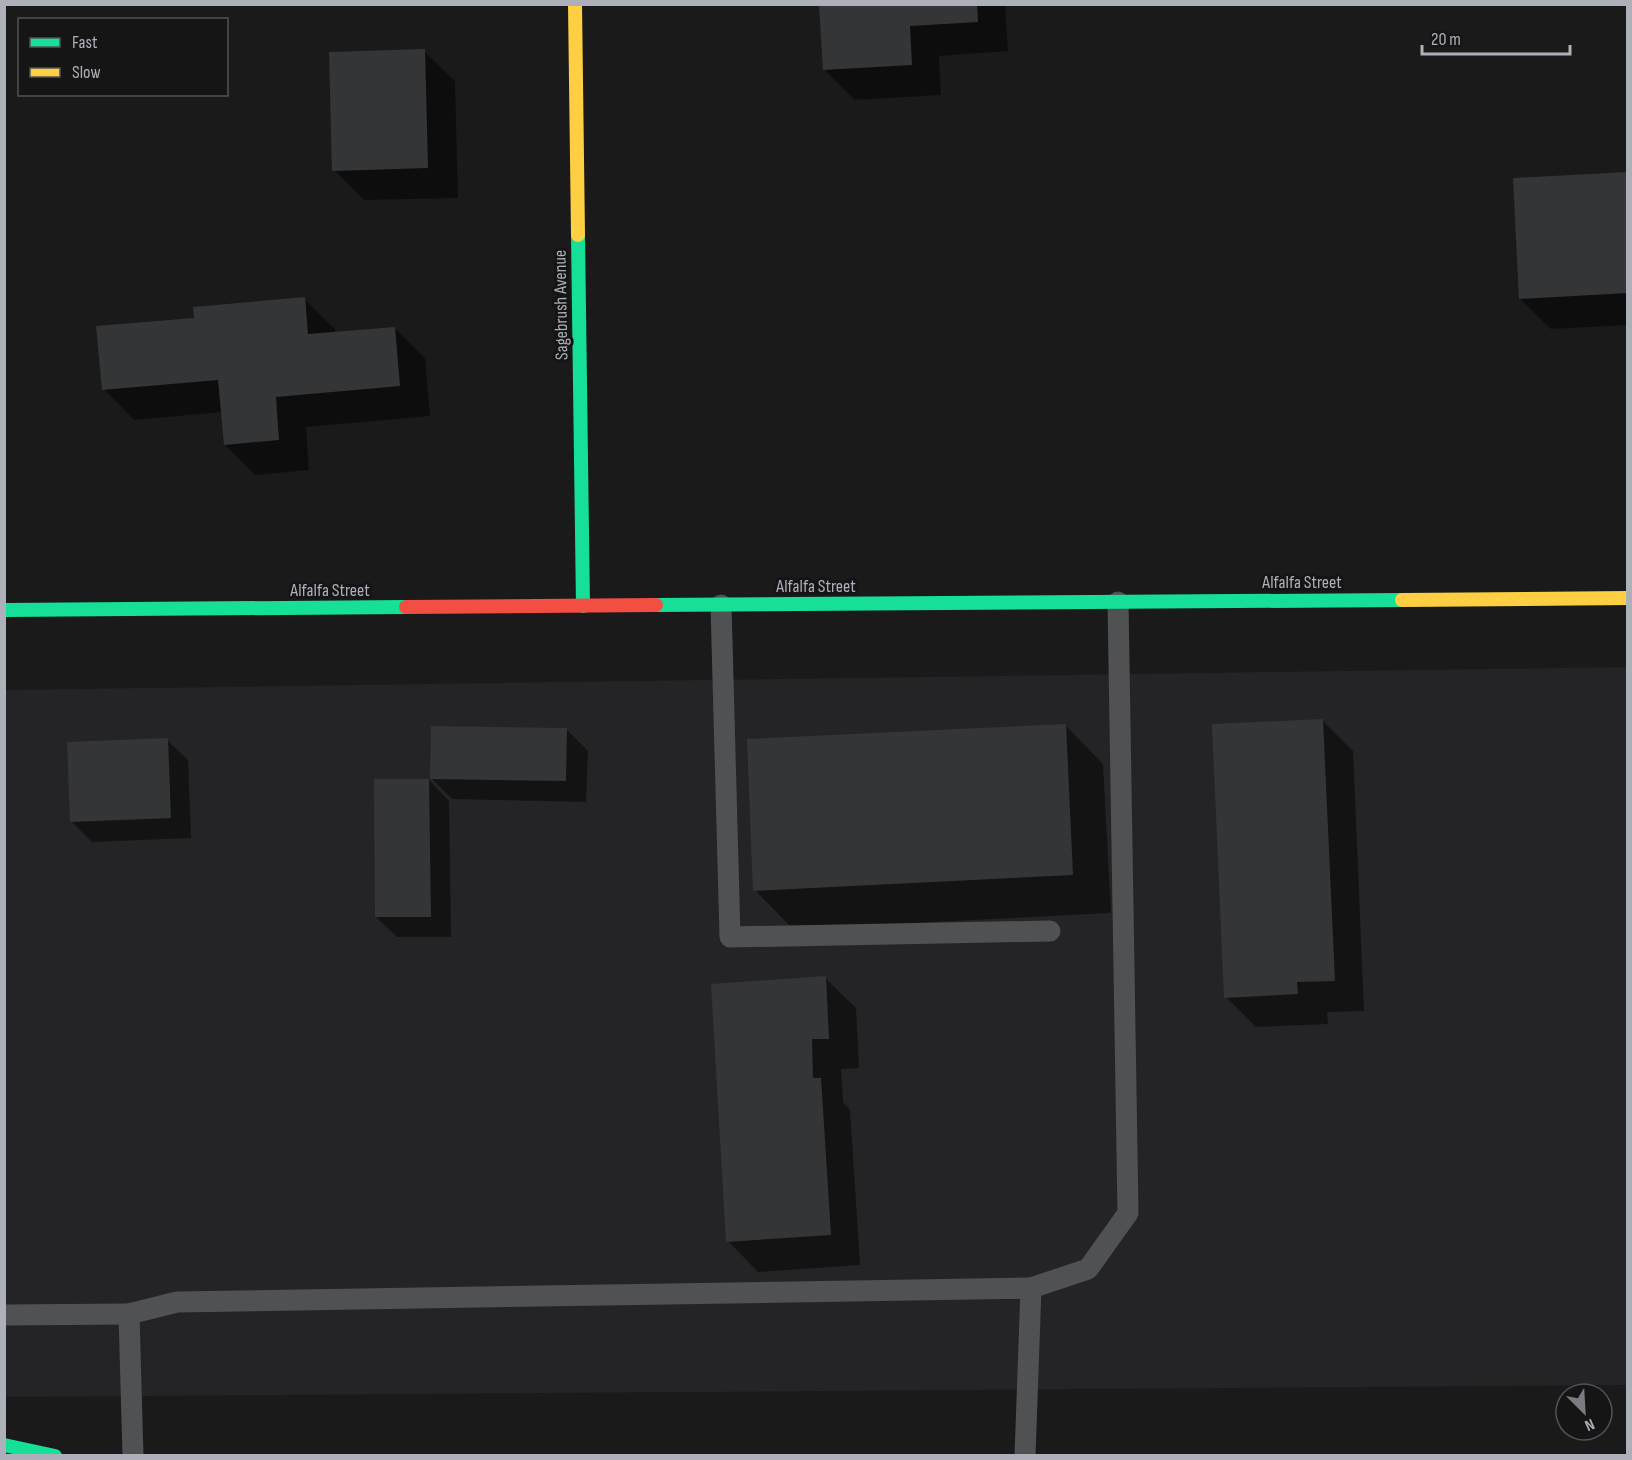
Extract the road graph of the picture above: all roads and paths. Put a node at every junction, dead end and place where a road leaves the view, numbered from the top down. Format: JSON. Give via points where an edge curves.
{"nodes":[{"id":1,"x":575,"y":4,"type":"edge"},
{"id":2,"x":1628,"y":598,"type":"edge"},
{"id":3,"x":1118,"y":602,"type":"junction"},
{"id":4,"x":721,"y":605,"type":"junction"},
{"id":5,"x":582,"y":606,"type":"junction"},
{"id":6,"x":4,"y":610,"type":"edge"},
{"id":7,"x":1050,"y":931,"type":"dead end"},
{"id":8,"x":1031,"y":1288,"type":"junction"},
{"id":9,"x":129,"y":1314,"type":"junction"},
{"id":10,"x":4,"y":1315,"type":"edge"},
{"id":11,"x":4,"y":1445,"type":"edge"},
{"id":12,"x":55,"y":1455,"type":"edge"},
{"id":13,"x":133,"y":1455,"type":"edge"},
{"id":14,"x":1025,"y":1455,"type":"edge"}],
"edges":[{"from":1,"to":5,"type":"main road","name":"Sagebrush Avenue"},
{"from":2,"to":3,"type":"main road","name":"Alfalfa Street"},
{"from":3,"to":4,"type":"main road","name":"Alfalfa Street"},
{"from":3,"to":8,"type":"lane","via":[[1128,1213],[1088,1269]]},
{"from":4,"to":5,"type":"main road","name":"Alfalfa Street"},
{"from":4,"to":7,"type":"lane","via":[[730,937]]},
{"from":5,"to":6,"type":"main road","name":"Alfalfa Street"},
{"from":8,"to":9,"type":"lane","via":[[177,1302]]},
{"from":8,"to":14,"type":"lane"},
{"from":9,"to":10,"type":"lane"},
{"from":9,"to":13,"type":"lane"},
{"from":11,"to":12,"type":"main road"}]}
